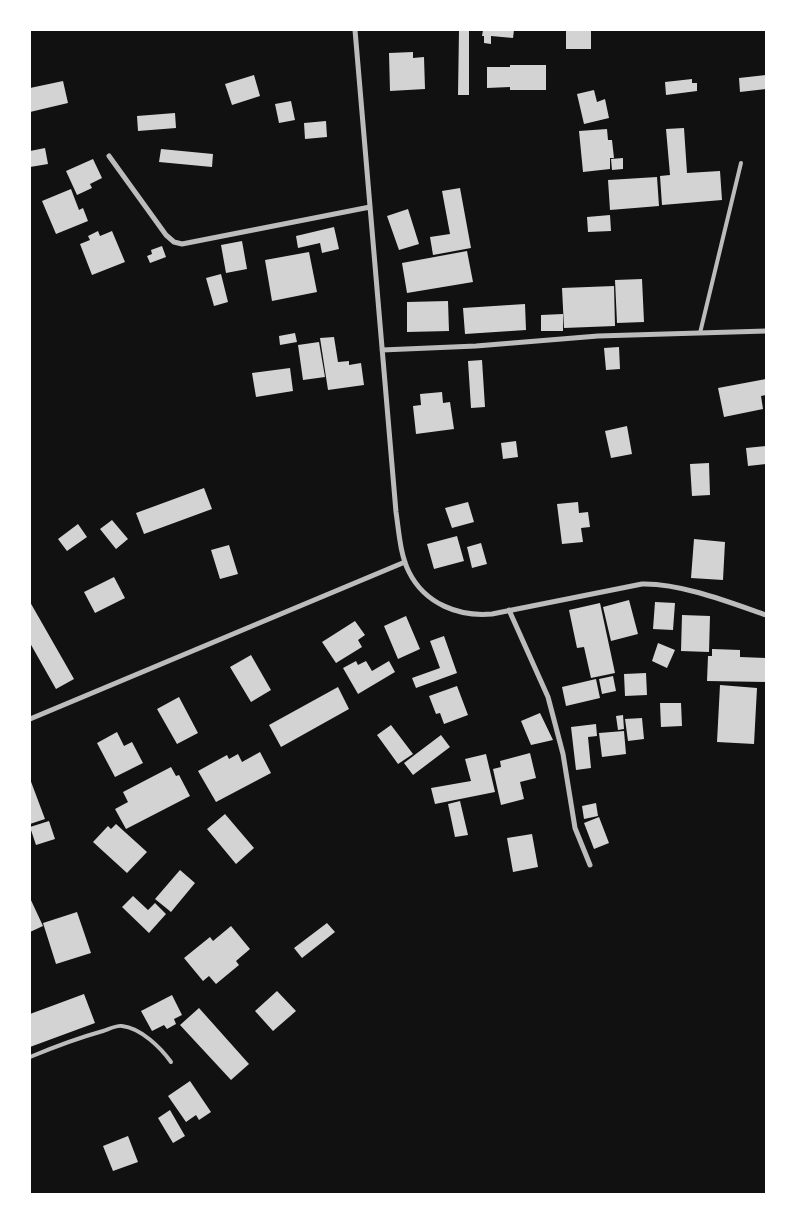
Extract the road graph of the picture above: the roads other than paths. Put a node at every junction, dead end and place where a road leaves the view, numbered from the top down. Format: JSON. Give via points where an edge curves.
{"nodes":[{"id":1,"x":355,"y":30,"type":"edge"},
{"id":2,"x":109,"y":156,"type":"dead end"},
{"id":3,"x":741,"y":163,"type":"dead end"},
{"id":4,"x":370,"y":207,"type":"junction"},
{"id":5,"x":766,"y":331,"type":"edge"},
{"id":6,"x":700,"y":332,"type":"junction"},
{"id":7,"x":382,"y":350,"type":"junction"},
{"id":8,"x":405,"y":562,"type":"junction"},
{"id":9,"x":509,"y":610,"type":"junction"},
{"id":10,"x":766,"y":615,"type":"edge"},
{"id":11,"x":30,"y":719,"type":"edge"},
{"id":12,"x":590,"y":865,"type":"dead end"},
{"id":13,"x":30,"y":1057,"type":"edge"},
{"id":14,"x":171,"y":1062,"type":"dead end"}],
"edges":[{"from":1,"to":4,"type":"street"},
{"from":2,"to":4,"type":"street","via":[[166,235],[182,244]]},
{"from":3,"to":6,"type":"lane"},
{"from":4,"to":7,"type":"street"},
{"from":5,"to":6,"type":"street"},
{"from":6,"to":7,"type":"street"},
{"from":7,"to":8,"type":"street","via":[[396,512]]},
{"from":8,"to":9,"type":"street","via":[[422,589],[437,603],[477,615]]},
{"from":8,"to":11,"type":"street"},
{"from":9,"to":10,"type":"street","via":[[656,584]]},
{"from":9,"to":12,"type":"street","via":[[548,697],[563,754],[575,828]]},
{"from":13,"to":14,"type":"lane","via":[[73,1039],[121,1026],[155,1044]]}]}
